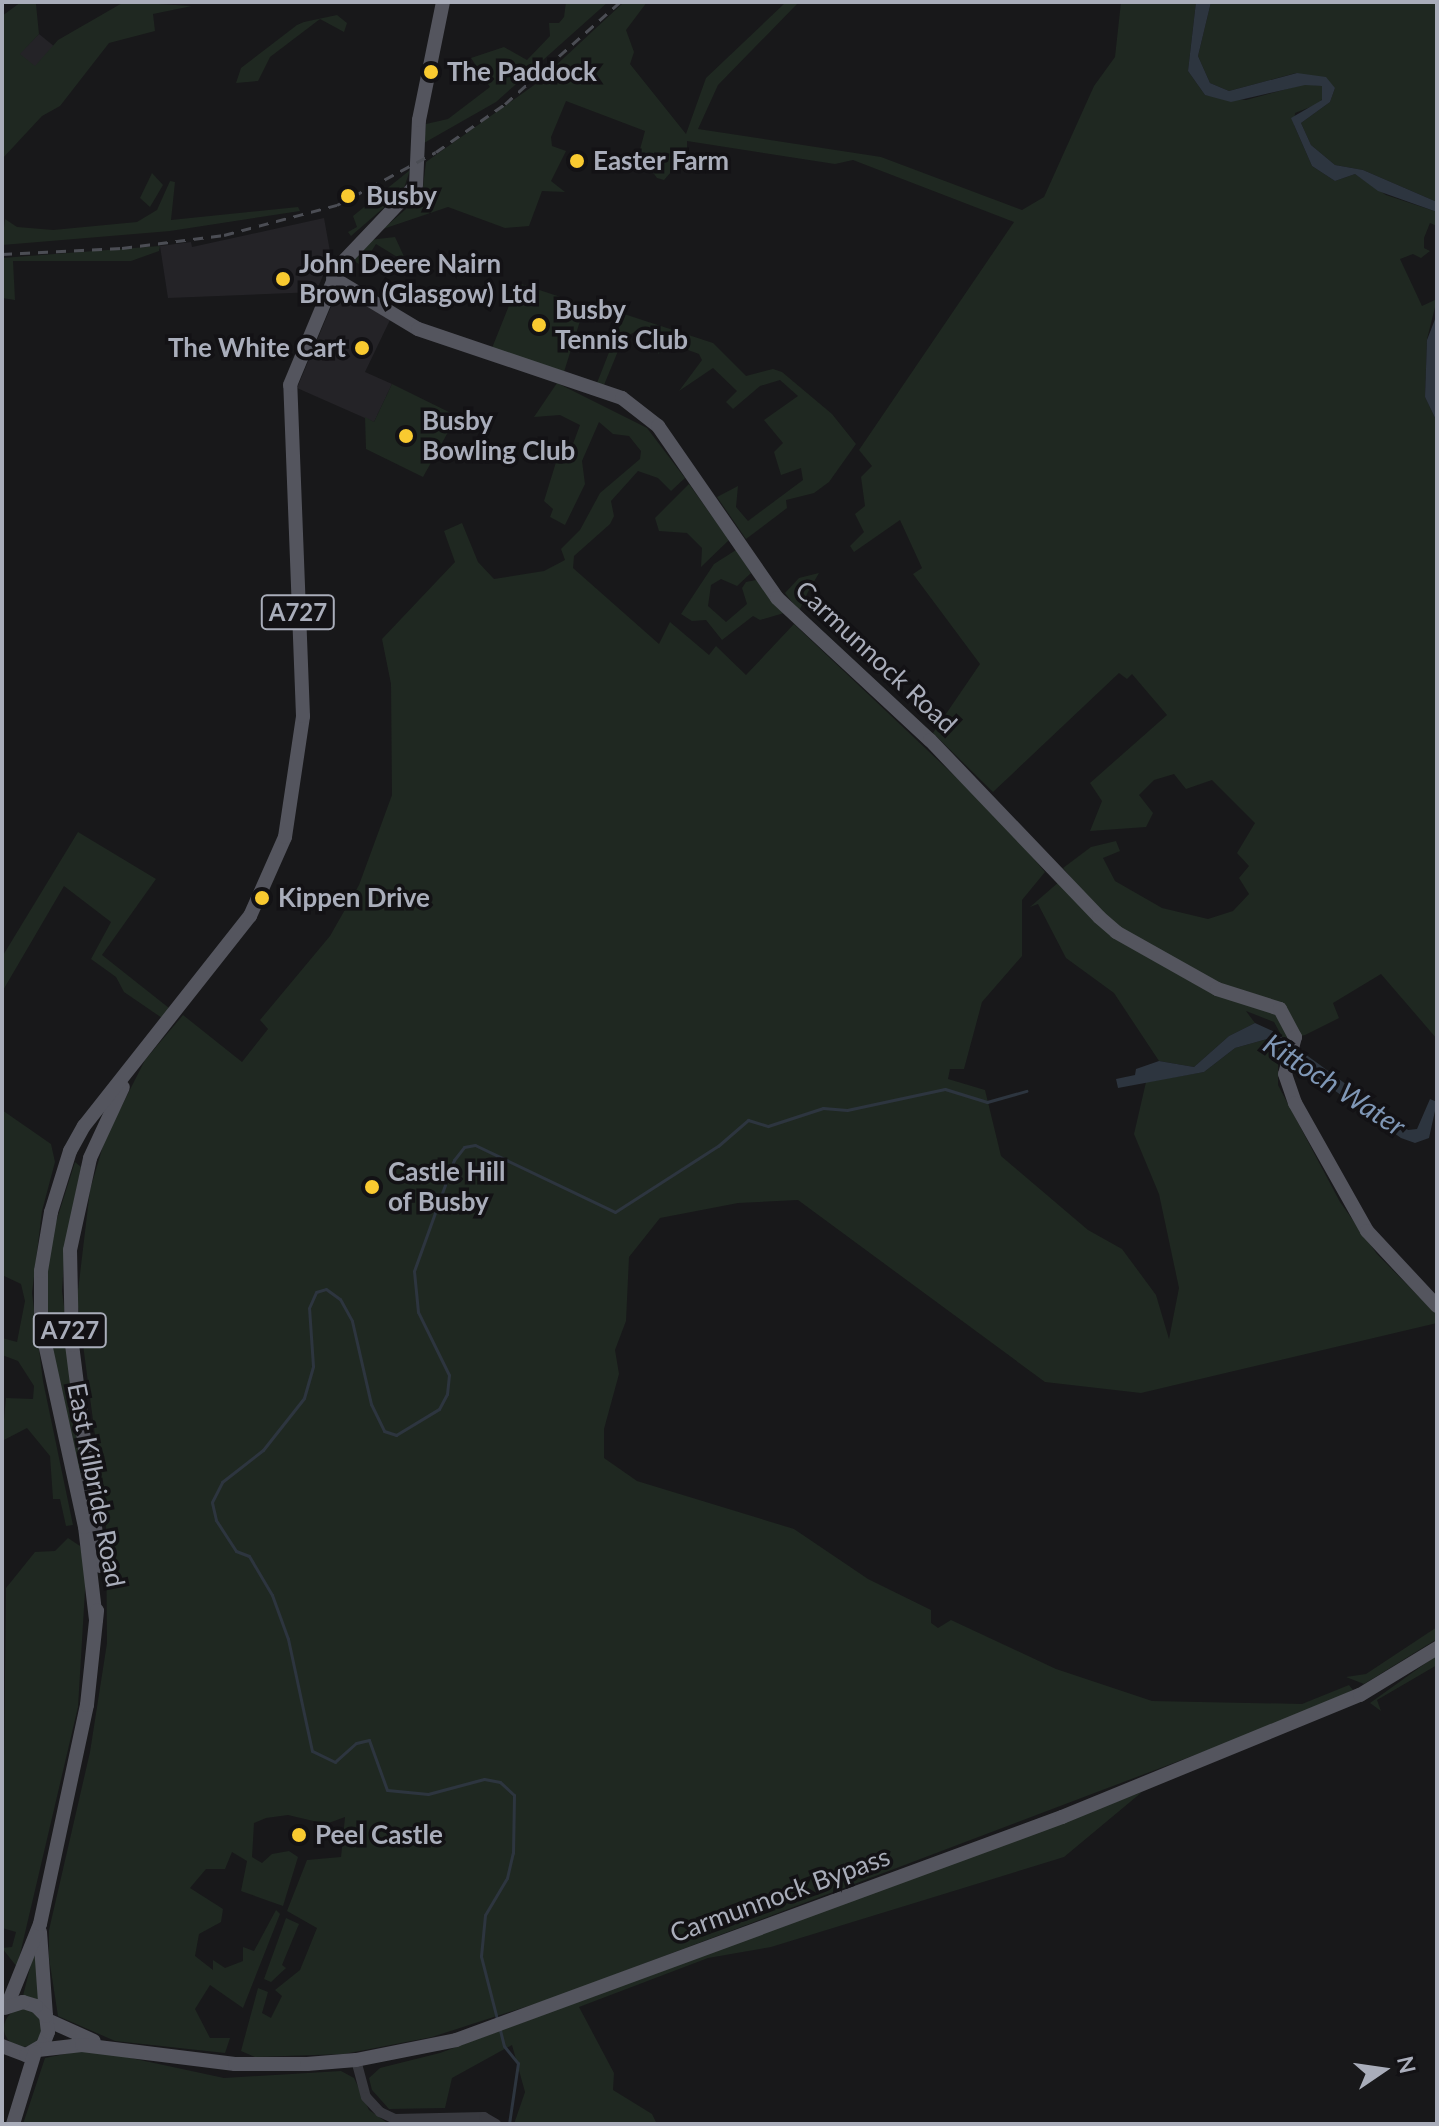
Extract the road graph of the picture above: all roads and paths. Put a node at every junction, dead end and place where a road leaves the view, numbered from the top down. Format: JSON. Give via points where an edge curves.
{"nodes":[{"id":1,"x":443,"y":2,"type":"edge"},
{"id":2,"x":333,"y":278,"type":"junction"},
{"id":3,"x":143,"y":1052,"type":"junction"},
{"id":4,"x":70,"y":1151,"type":"junction"},
{"id":5,"x":90,"y":1158,"type":"junction"},
{"id":6,"x":1437,"y":1306,"type":"edge"},
{"id":7,"x":96,"y":1620,"type":"junction"},
{"id":8,"x":1437,"y":1648,"type":"edge"},
{"id":9,"x":40,"y":1924,"type":"junction"},
{"id":10,"x":4,"y":2008,"type":"edge"},
{"id":11,"x":46,"y":2018,"type":"junction"},
{"id":12,"x":2,"y":2046,"type":"edge"},
{"id":13,"x":109,"y":2047,"type":"junction"},
{"id":14,"x":36,"y":2051,"type":"junction"},
{"id":15,"x":356,"y":2060,"type":"junction"},
{"id":16,"x":13,"y":2124,"type":"edge"},
{"id":17,"x":496,"y":2124,"type":"edge"}],
"edges":[{"from":1,"to":2,"type":"main road","name":"East Kilbride Road","number":"A727","via":[[419,120],[416,185],[349,251]]},
{"from":2,"to":3,"type":"main road","name":"East Kilbride Road","number":"A727","via":[[290,385],[303,716],[289,823],[250,916]]},
{"from":2,"to":6,"type":"main road","name":"Carmunnock Road","via":[[418,329],[622,398],[638,409],[679,454],[777,598],[930,740],[1116,932],[1217,989],[1276,1005],[1294,1029],[1285,1082],[1344,1195],[1384,1252]]},
{"from":3,"to":4,"type":"main road","name":"East Kilbride Road","number":"A727"},
{"from":3,"to":5,"type":"main road","name":"East Kilbride Road","number":"A727"},
{"from":4,"to":5,"type":"main road"},
{"from":4,"to":7,"type":"main road","name":"East Kilbride Road","number":"A727","via":[[45,1242],[40,1300],[46,1352],[85,1527]]},
{"from":5,"to":7,"type":"main road","name":"East Kilbride Road","number":"A727","via":[[70,1250],[69,1314],[99,1543]]},
{"from":7,"to":9,"type":"main road","name":"East Kilbride Road","number":"A727","via":[[87,1705]]},
{"from":8,"to":15,"type":"main road","name":"Carmunnock Bypass","via":[[1360,1695],[1047,1823],[478,2031]]},
{"from":9,"to":10,"type":"main road","name":"East Kilbride Road","number":"A727"},
{"from":9,"to":11,"type":"main road","name":"East Kilbride Road","number":"A727"},
{"from":10,"to":11,"type":"main road","name":"Carmunnock Bypass","via":[[29,2003]]},
{"from":11,"to":13,"type":"main road","name":"Carmunnock Bypass"},
{"from":11,"to":14,"type":"main road","via":[[46,2039]]},
{"from":12,"to":14,"type":"main road","name":"Carmunnock Bypass","via":[[20,2055]]},
{"from":13,"to":14,"type":"main road","name":"Carmunnock Bypass"},
{"from":13,"to":15,"type":"main road","name":"Carmunnock Bypass","via":[[235,2064]]},
{"from":14,"to":16,"type":"main road"},
{"from":15,"to":17,"type":"street","via":[[366,2097],[395,2119],[484,2117]]}]}
